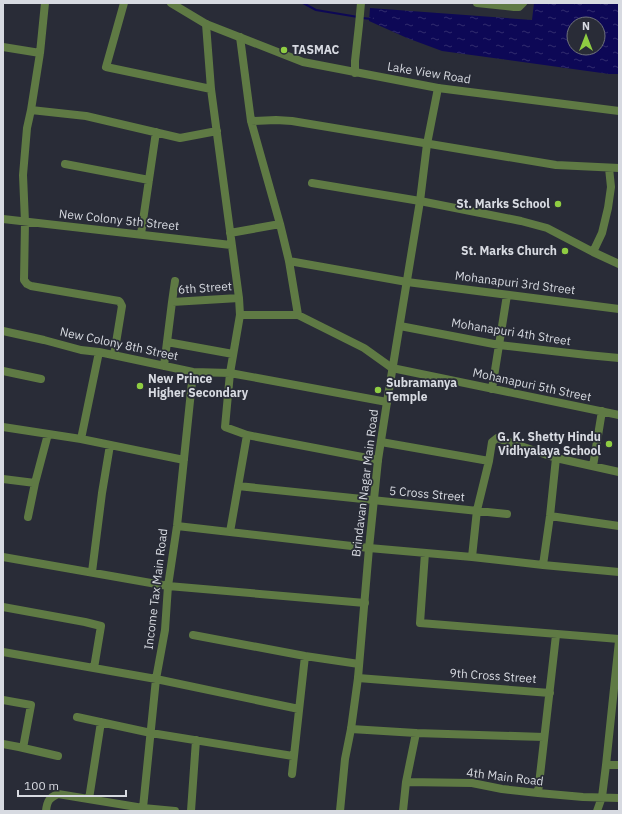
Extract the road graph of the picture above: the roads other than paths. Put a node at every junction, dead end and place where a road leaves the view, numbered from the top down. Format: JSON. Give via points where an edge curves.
{"nodes":[{"id":1,"x":45,"y":3,"type":"edge"},
{"id":2,"x":124,"y":3,"type":"edge"},
{"id":3,"x":171,"y":3,"type":"edge"},
{"id":4,"x":361,"y":3,"type":"edge"},
{"id":5,"x":477,"y":3,"type":"edge"},
{"id":6,"x":488,"y":3,"type":"edge"},
{"id":7,"x":523,"y":3,"type":"edge"},
{"id":8,"x":206,"y":24,"type":"junction"},
{"id":9,"x":240,"y":37,"type":"junction"},
{"id":10,"x":3,"y":47,"type":"edge"},
{"id":11,"x":40,"y":52,"type":"junction"},
{"id":12,"x":355,"y":73,"type":"junction"},
{"id":13,"x":438,"y":88,"type":"junction"},
{"id":14,"x":211,"y":89,"type":"junction"},
{"id":15,"x":31,"y":110,"type":"junction"},
{"id":16,"x":619,"y":110,"type":"edge"},
{"id":17,"x":251,"y":121,"type":"junction"},
{"id":18,"x":217,"y":131,"type":"junction"},
{"id":19,"x":156,"y":132,"type":"junction"},
{"id":20,"x":427,"y":144,"type":"junction"},
{"id":21,"x":65,"y":164,"type":"dead end"},
{"id":22,"x":609,"y":168,"type":"junction"},
{"id":23,"x":619,"y":168,"type":"edge"},
{"id":24,"x":149,"y":180,"type":"junction"},
{"id":25,"x":312,"y":183,"type":"dead end"},
{"id":26,"x":420,"y":201,"type":"junction"},
{"id":27,"x":3,"y":219,"type":"edge"},
{"id":28,"x":25,"y":222,"type":"junction"},
{"id":29,"x":280,"y":224,"type":"junction"},
{"id":30,"x":230,"y":233,"type":"junction"},
{"id":31,"x":141,"y":234,"type":"junction"},
{"id":32,"x":231,"y":245,"type":"junction"},
{"id":33,"x":593,"y":252,"type":"junction"},
{"id":34,"x":290,"y":261,"type":"junction"},
{"id":35,"x":619,"y":264,"type":"edge"},
{"id":36,"x":175,"y":281,"type":"dead end"},
{"id":37,"x":407,"y":282,"type":"junction"},
{"id":38,"x":507,"y":295,"type":"junction"},
{"id":39,"x":239,"y":298,"type":"junction"},
{"id":40,"x":172,"y":302,"type":"junction"},
{"id":41,"x":619,"y":309,"type":"edge"},
{"id":42,"x":240,"y":315,"type":"junction"},
{"id":43,"x":298,"y":315,"type":"junction"},
{"id":44,"x":400,"y":326,"type":"junction"},
{"id":45,"x":3,"y":331,"type":"edge"},
{"id":46,"x":167,"y":342,"type":"junction"},
{"id":47,"x":499,"y":345,"type":"junction"},
{"id":48,"x":99,"y":352,"type":"junction"},
{"id":49,"x":233,"y":354,"type":"junction"},
{"id":50,"x":114,"y":355,"type":"junction"},
{"id":51,"x":619,"y":358,"type":"edge"},
{"id":52,"x":164,"y":366,"type":"junction"},
{"id":53,"x":392,"y":368,"type":"junction"},
{"id":54,"x":3,"y":371,"type":"edge"},
{"id":55,"x":193,"y":372,"type":"junction"},
{"id":56,"x":230,"y":373,"type":"junction"},
{"id":57,"x":41,"y":379,"type":"dead end"},
{"id":58,"x":492,"y":389,"type":"junction"},
{"id":59,"x":387,"y":402,"type":"junction"},
{"id":60,"x":602,"y":412,"type":"junction"},
{"id":61,"x":619,"y":415,"type":"edge"},
{"id":62,"x":3,"y":426,"type":"edge"},
{"id":63,"x":48,"y":434,"type":"junction"},
{"id":64,"x":247,"y":435,"type":"junction"},
{"id":65,"x":81,"y":439,"type":"junction"},
{"id":66,"x":381,"y":442,"type":"junction"},
{"id":67,"x":110,"y":445,"type":"junction"},
{"id":68,"x":556,"y":458,"type":"junction"},
{"id":69,"x":184,"y":460,"type":"junction"},
{"id":70,"x":378,"y":460,"type":"junction"},
{"id":71,"x":489,"y":460,"type":"junction"},
{"id":72,"x":593,"y":466,"type":"junction"},
{"id":73,"x":619,"y":472,"type":"edge"},
{"id":74,"x":3,"y":479,"type":"edge"},
{"id":75,"x":35,"y":483,"type":"junction"},
{"id":76,"x":238,"y":486,"type":"junction"},
{"id":77,"x":374,"y":501,"type":"junction"},
{"id":78,"x":477,"y":510,"type":"junction"},
{"id":79,"x":506,"y":514,"type":"dead end"},
{"id":80,"x":550,"y":516,"type":"junction"},
{"id":81,"x":28,"y":517,"type":"dead end"},
{"id":82,"x":177,"y":526,"type":"junction"},
{"id":83,"x":619,"y":526,"type":"edge"},
{"id":84,"x":230,"y":532,"type":"junction"},
{"id":85,"x":369,"y":548,"type":"junction"},
{"id":86,"x":425,"y":553,"type":"junction"},
{"id":87,"x":3,"y":557,"type":"edge"},
{"id":88,"x":472,"y":557,"type":"junction"},
{"id":89,"x":543,"y":565,"type":"junction"},
{"id":90,"x":92,"y":572,"type":"junction"},
{"id":91,"x":619,"y":572,"type":"edge"},
{"id":92,"x":168,"y":586,"type":"junction"},
{"id":93,"x":365,"y":603,"type":"junction"},
{"id":94,"x":3,"y":607,"type":"edge"},
{"id":95,"x":193,"y":635,"type":"dead end"},
{"id":96,"x":556,"y":635,"type":"junction"},
{"id":97,"x":619,"y":640,"type":"edge"},
{"id":98,"x":3,"y":652,"type":"edge"},
{"id":99,"x":618,"y":655,"type":"edge"},
{"id":100,"x":305,"y":656,"type":"junction"},
{"id":101,"x":359,"y":664,"type":"junction"},
{"id":102,"x":94,"y":668,"type":"junction"},
{"id":103,"x":358,"y":678,"type":"junction"},
{"id":104,"x":156,"y":679,"type":"junction"},
{"id":105,"x":550,"y":693,"type":"junction"},
{"id":106,"x":3,"y":700,"type":"edge"},
{"id":107,"x":299,"y":709,"type":"junction"},
{"id":108,"x":616,"y":711,"type":"edge"},
{"id":109,"x":77,"y":717,"type":"dead end"},
{"id":110,"x":101,"y":722,"type":"junction"},
{"id":111,"x":351,"y":729,"type":"junction"},
{"id":112,"x":151,"y":733,"type":"junction"},
{"id":113,"x":416,"y":733,"type":"junction"},
{"id":114,"x":544,"y":737,"type":"junction"},
{"id":115,"x":196,"y":740,"type":"junction"},
{"id":116,"x":3,"y":744,"type":"edge"},
{"id":117,"x":23,"y":748,"type":"junction"},
{"id":118,"x":58,"y":756,"type":"dead end"},
{"id":119,"x":293,"y":756,"type":"junction"},
{"id":120,"x":606,"y":765,"type":"junction"},
{"id":121,"x":619,"y":765,"type":"edge"},
{"id":122,"x":292,"y":774,"type":"dead end"},
{"id":123,"x":406,"y":782,"type":"junction"},
{"id":124,"x":538,"y":793,"type":"junction"},
{"id":125,"x":602,"y":797,"type":"junction"},
{"id":126,"x":619,"y":798,"type":"edge"},
{"id":127,"x":89,"y":799,"type":"junction"},
{"id":128,"x":143,"y":808,"type":"junction"},
{"id":129,"x":46,"y":811,"type":"edge"},
{"id":130,"x":175,"y":811,"type":"edge"},
{"id":131,"x":192,"y":811,"type":"edge"},
{"id":132,"x":340,"y":811,"type":"edge"},
{"id":133,"x":404,"y":811,"type":"edge"},
{"id":134,"x":597,"y":811,"type":"edge"}],
"edges":[{"from":1,"to":11,"type":"street"},
{"from":2,"to":14,"type":"street","via":[[106,67]]},
{"from":3,"to":8,"type":"street","name":"Lake View Road"},
{"from":4,"to":12,"type":"street"},
{"from":5,"to":6,"type":"street"},
{"from":6,"to":7,"type":"street","via":[[514,7],[519,7]]},
{"from":8,"to":9,"type":"street","name":"Lake View Road"},
{"from":8,"to":14,"type":"street"},
{"from":9,"to":12,"type":"street","name":"Lake View Road","via":[[303,62]]},
{"from":9,"to":17,"type":"street"},
{"from":10,"to":11,"type":"street"},
{"from":11,"to":15,"type":"street"},
{"from":12,"to":13,"type":"street","name":"Lake View Road"},
{"from":13,"to":16,"type":"street","name":"Lake View Road"},
{"from":13,"to":20,"type":"street","name":"Brindavan Nagar Main Road"},
{"from":14,"to":18,"type":"street"},
{"from":15,"to":19,"type":"street","via":[[86,116]]},
{"from":15,"to":28,"type":"street","via":[[23,175]]},
{"from":17,"to":20,"type":"street","via":[[292,121]]},
{"from":17,"to":29,"type":"street"},
{"from":18,"to":19,"type":"street","via":[[180,138]]},
{"from":18,"to":30,"type":"street"},
{"from":19,"to":24,"type":"street"},
{"from":20,"to":22,"type":"street","via":[[556,165]]},
{"from":20,"to":26,"type":"street","name":"Brindavan Nagar Main Road"},
{"from":21,"to":24,"type":"street"},
{"from":22,"to":23,"type":"street"},
{"from":22,"to":33,"type":"street","via":[[611,187],[608,208],[602,233]]},
{"from":24,"to":31,"type":"street"},
{"from":25,"to":26,"type":"street"},
{"from":26,"to":33,"type":"street","via":[[547,228]]},
{"from":26,"to":37,"type":"street","name":"Brindavan Nagar Main Road"},
{"from":27,"to":28,"type":"street","name":"New Colony 5th Street"},
{"from":28,"to":31,"type":"street","name":"New Colony 5th Street"},
{"from":28,"to":50,"type":"street","via":[[24,278],[27,284],[120,302],[122,306]]},
{"from":29,"to":30,"type":"street"},
{"from":29,"to":34,"type":"street"},
{"from":30,"to":32,"type":"street"},
{"from":31,"to":32,"type":"street","name":"New Colony 5th Street"},
{"from":32,"to":39,"type":"street"},
{"from":33,"to":35,"type":"street"},
{"from":34,"to":37,"type":"street","name":"Mohanapuri 3rd Street"},
{"from":34,"to":43,"type":"street"},
{"from":36,"to":40,"type":"street","name":"6th Street"},
{"from":37,"to":38,"type":"street","name":"Mohanapuri 3rd Street"},
{"from":37,"to":44,"type":"street","name":"Brindavan Nagar Main Road"},
{"from":38,"to":41,"type":"street","name":"Mohanapuri 3rd Street"},
{"from":38,"to":47,"type":"street"},
{"from":39,"to":40,"type":"street","name":"6th Street"},
{"from":39,"to":42,"type":"street"},
{"from":40,"to":46,"type":"street","name":"6th Street"},
{"from":42,"to":43,"type":"street"},
{"from":42,"to":49,"type":"street"},
{"from":43,"to":53,"type":"street","via":[[364,348]]},
{"from":44,"to":47,"type":"street","name":"Mohanapuri 4th Street"},
{"from":44,"to":53,"type":"street","name":"Brindavan Nagar Main Road"},
{"from":45,"to":48,"type":"street","name":"New Colony 8th Street"},
{"from":46,"to":49,"type":"street"},
{"from":46,"to":52,"type":"street","name":"6th Street"},
{"from":47,"to":51,"type":"street","name":"Mohanapuri 4th Street"},
{"from":47,"to":58,"type":"street"},
{"from":48,"to":50,"type":"street","name":"New Colony 8th Street"},
{"from":48,"to":65,"type":"street"},
{"from":49,"to":56,"type":"street"},
{"from":50,"to":52,"type":"street","name":"New Colony 8th Street"},
{"from":52,"to":55,"type":"street","name":"New Colony 8th Street"},
{"from":53,"to":58,"type":"street","name":"Mohanapuri 5th Street"},
{"from":53,"to":59,"type":"street","name":"Brindavan Nagar Main Road"},
{"from":54,"to":57,"type":"street"},
{"from":55,"to":56,"type":"street","name":"New Colony 8th Street"},
{"from":55,"to":69,"type":"street","name":"Income Tax Main Road"},
{"from":56,"to":59,"type":"street","name":"New Colony 8th Street"},
{"from":56,"to":64,"type":"street","via":[[225,427]]},
{"from":58,"to":60,"type":"street","name":"Mohanapuri 5th Street"},
{"from":59,"to":66,"type":"street","name":"Brindavan Nagar Main Road"},
{"from":60,"to":61,"type":"street","name":"Mohanapuri 5th Street"},
{"from":60,"to":72,"type":"street"},
{"from":62,"to":63,"type":"street"},
{"from":63,"to":65,"type":"street"},
{"from":63,"to":75,"type":"street"},
{"from":64,"to":70,"type":"street"},
{"from":64,"to":76,"type":"street"},
{"from":65,"to":67,"type":"street"},
{"from":66,"to":70,"type":"street","name":"Brindavan Nagar Main Road"},
{"from":66,"to":71,"type":"street"},
{"from":67,"to":69,"type":"street"},
{"from":67,"to":90,"type":"street"},
{"from":68,"to":71,"type":"street","via":[[497,438],[492,442]]},
{"from":68,"to":72,"type":"street"},
{"from":68,"to":80,"type":"street"},
{"from":69,"to":82,"type":"street","name":"Income Tax Main Road"},
{"from":70,"to":77,"type":"street","name":"Brindavan Nagar Main Road"},
{"from":71,"to":78,"type":"street"},
{"from":72,"to":73,"type":"street"},
{"from":74,"to":75,"type":"street"},
{"from":75,"to":81,"type":"street"},
{"from":76,"to":77,"type":"street","name":"5 Cross Street"},
{"from":76,"to":84,"type":"street"},
{"from":77,"to":78,"type":"street","name":"5 Cross Street"},
{"from":77,"to":85,"type":"street","name":"Brindavan Nagar Main Road"},
{"from":78,"to":79,"type":"street","name":"5 Cross Street"},
{"from":78,"to":88,"type":"street"},
{"from":80,"to":83,"type":"street"},
{"from":80,"to":89,"type":"street"},
{"from":82,"to":84,"type":"street"},
{"from":82,"to":92,"type":"street","name":"Income Tax Main Road"},
{"from":84,"to":85,"type":"street"},
{"from":85,"to":86,"type":"street"},
{"from":85,"to":93,"type":"street","name":"Brindavan Nagar Main Road"},
{"from":86,"to":88,"type":"street"},
{"from":86,"to":96,"type":"street","via":[[420,623]]},
{"from":87,"to":90,"type":"street"},
{"from":88,"to":89,"type":"street"},
{"from":89,"to":91,"type":"street"},
{"from":90,"to":92,"type":"street"},
{"from":92,"to":93,"type":"street"},
{"from":92,"to":104,"type":"street","name":"Income Tax Main Road"},
{"from":93,"to":101,"type":"street","name":"Brindavan Nagar Main Road"},
{"from":94,"to":102,"type":"street","via":[[101,626]]},
{"from":95,"to":100,"type":"street"},
{"from":96,"to":97,"type":"street"},
{"from":96,"to":105,"type":"street"},
{"from":97,"to":99,"type":"street"},
{"from":98,"to":102,"type":"street"},
{"from":99,"to":108,"type":"street"},
{"from":100,"to":101,"type":"street"},
{"from":100,"to":107,"type":"street"},
{"from":101,"to":103,"type":"street","name":"Brindavan Nagar Main Road"},
{"from":102,"to":104,"type":"street"},
{"from":103,"to":105,"type":"street","name":"9th Cross Street"},
{"from":103,"to":111,"type":"street","name":"Brindavan Nagar Main Road"},
{"from":104,"to":107,"type":"street"},
{"from":104,"to":112,"type":"street","name":"Income Tax Main Road"},
{"from":105,"to":114,"type":"street"},
{"from":106,"to":117,"type":"street","via":[[30,705]]},
{"from":107,"to":119,"type":"street"},
{"from":108,"to":120,"type":"street"},
{"from":109,"to":110,"type":"street"},
{"from":110,"to":112,"type":"street"},
{"from":110,"to":127,"type":"street"},
{"from":111,"to":113,"type":"street"},
{"from":111,"to":132,"type":"street","name":"Brindavan Nagar Main Road"},
{"from":112,"to":115,"type":"street"},
{"from":112,"to":128,"type":"street","name":"Income Tax Main Road"},
{"from":113,"to":114,"type":"street"},
{"from":113,"to":123,"type":"street"},
{"from":114,"to":124,"type":"street"},
{"from":115,"to":119,"type":"street"},
{"from":115,"to":131,"type":"street"},
{"from":116,"to":117,"type":"street"},
{"from":117,"to":118,"type":"street"},
{"from":119,"to":122,"type":"street"},
{"from":120,"to":121,"type":"street"},
{"from":120,"to":125,"type":"street"},
{"from":123,"to":124,"type":"street","name":"4th Main Road","via":[[472,783]]},
{"from":123,"to":133,"type":"street"},
{"from":124,"to":125,"type":"street","name":"4th Main Road"},
{"from":125,"to":126,"type":"street","name":"4th Main Road"},
{"from":125,"to":134,"type":"street"},
{"from":127,"to":128,"type":"street"},
{"from":127,"to":129,"type":"street","via":[[58,794],[47,802]]},
{"from":128,"to":130,"type":"street"}]}
